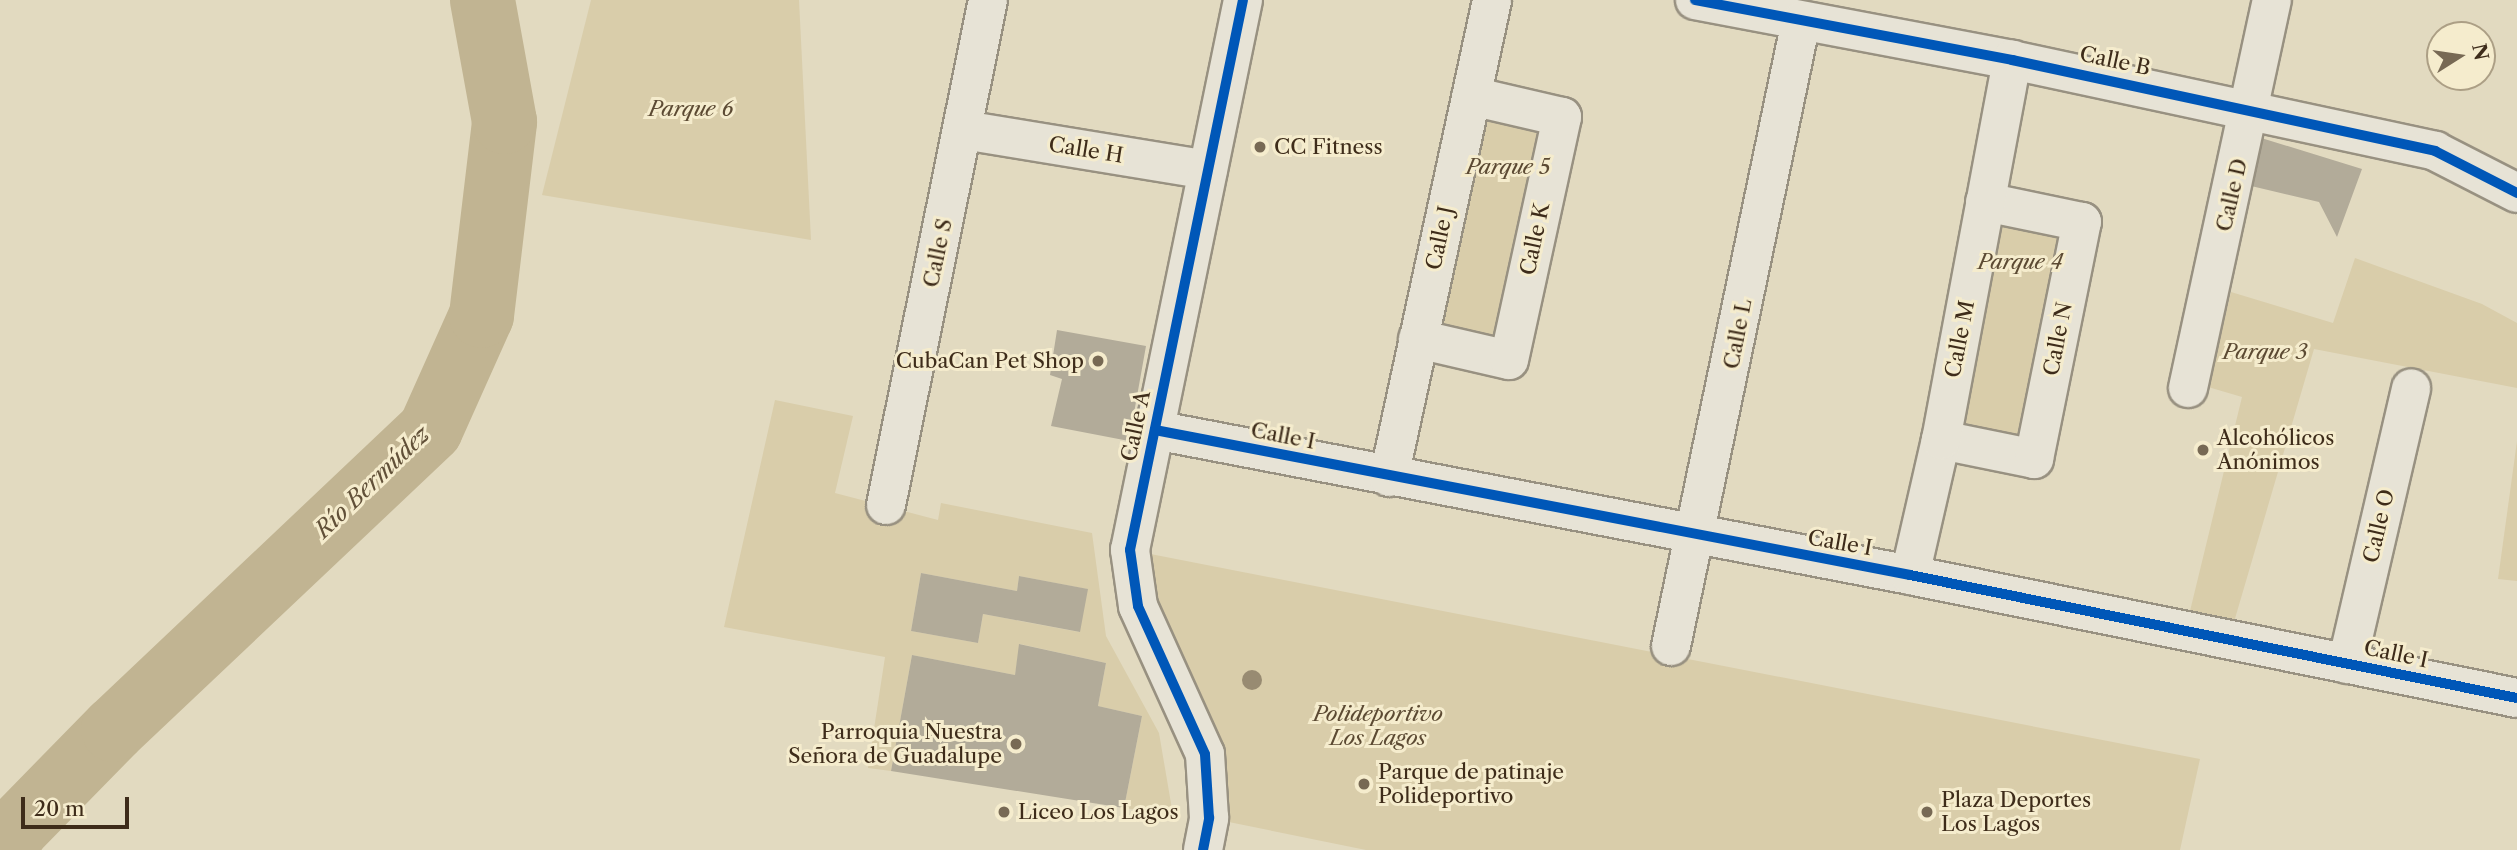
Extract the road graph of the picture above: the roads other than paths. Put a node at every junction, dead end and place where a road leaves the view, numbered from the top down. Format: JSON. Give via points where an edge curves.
{"nodes":[{"id":1,"x":988,"y":0,"type":"edge"},
{"id":2,"x":1243,"y":0,"type":"edge"},
{"id":3,"x":1492,"y":0,"type":"edge"},
{"id":4,"x":1695,"y":0,"type":"edge"},
{"id":5,"x":2272,"y":0,"type":"edge"},
{"id":6,"x":1801,"y":21,"type":"junction"},
{"id":7,"x":2012,"y":60,"type":"junction"},
{"id":8,"x":1471,"y":96,"type":"junction"},
{"id":9,"x":2251,"y":109,"type":"junction"},
{"id":10,"x":964,"y":130,"type":"junction"},
{"id":11,"x":1208,"y":170,"type":"junction"},
{"id":12,"x":2517,"y":193,"type":"edge"},
{"id":13,"x":1985,"y":202,"type":"junction"},
{"id":14,"x":1418,"y":339,"type":"junction"},
{"id":15,"x":2188,"y":388,"type":"dead end"},
{"id":16,"x":2411,"y":388,"type":"dead end"},
{"id":17,"x":1155,"y":430,"type":"junction"},
{"id":18,"x":1941,"y":440,"type":"junction"},
{"id":19,"x":1389,"y":477,"type":"junction"},
{"id":20,"x":886,"y":505,"type":"dead end"},
{"id":21,"x":1697,"y":537,"type":"junction"},
{"id":22,"x":1910,"y":575,"type":"junction"},
{"id":23,"x":1671,"y":646,"type":"dead end"},
{"id":24,"x":2347,"y":664,"type":"junction"},
{"id":25,"x":2517,"y":698,"type":"edge"},
{"id":26,"x":1203,"y":850,"type":"edge"}],
"edges":[{"from":1,"to":10,"type":"street","name":"Calle S"},
{"from":2,"to":11,"type":"street","name":"Calle A"},
{"from":3,"to":8,"type":"street","name":"Calle J"},
{"from":4,"to":6,"type":"street","name":"Calle B"},
{"from":5,"to":9,"type":"street","name":"Calle D"},
{"from":6,"to":7,"type":"street","name":"Calle B"},
{"from":6,"to":21,"type":"street","name":"Calle L"},
{"from":7,"to":9,"type":"street","name":"Calle B"},
{"from":7,"to":13,"type":"street","name":"Calle M"},
{"from":8,"to":14,"type":"street","name":"Calle J"},
{"from":8,"to":14,"type":"street","name":"Calle K","via":[[1562,117],[1509,360]]},
{"from":9,"to":12,"type":"street","name":"Calle B","via":[[2435,151]]},
{"from":9,"to":15,"type":"street","name":"Calle D"},
{"from":10,"to":11,"type":"street","name":"Calle H"},
{"from":10,"to":20,"type":"street","name":"Calle S"},
{"from":11,"to":17,"type":"street","name":"Calle A"},
{"from":13,"to":18,"type":"street","name":"Calle M"},
{"from":13,"to":18,"type":"street","name":"Calle N","via":[[2082,222],[2034,459]]},
{"from":14,"to":19,"type":"street","name":"Calle J"},
{"from":16,"to":24,"type":"street","name":"Calle O"},
{"from":17,"to":19,"type":"street","name":"Calle I"},
{"from":17,"to":26,"type":"street","name":"Calle A","via":[[1130,550],[1138,607],[1205,754],[1209,818]]},
{"from":18,"to":22,"type":"street","name":"Calle M"},
{"from":19,"to":21,"type":"street","name":"Calle I"},
{"from":21,"to":22,"type":"street","name":"Calle I"},
{"from":21,"to":23,"type":"street","name":"Calle L"},
{"from":22,"to":24,"type":"street","name":"Calle I"},
{"from":24,"to":25,"type":"street","name":"Calle I"}]}
